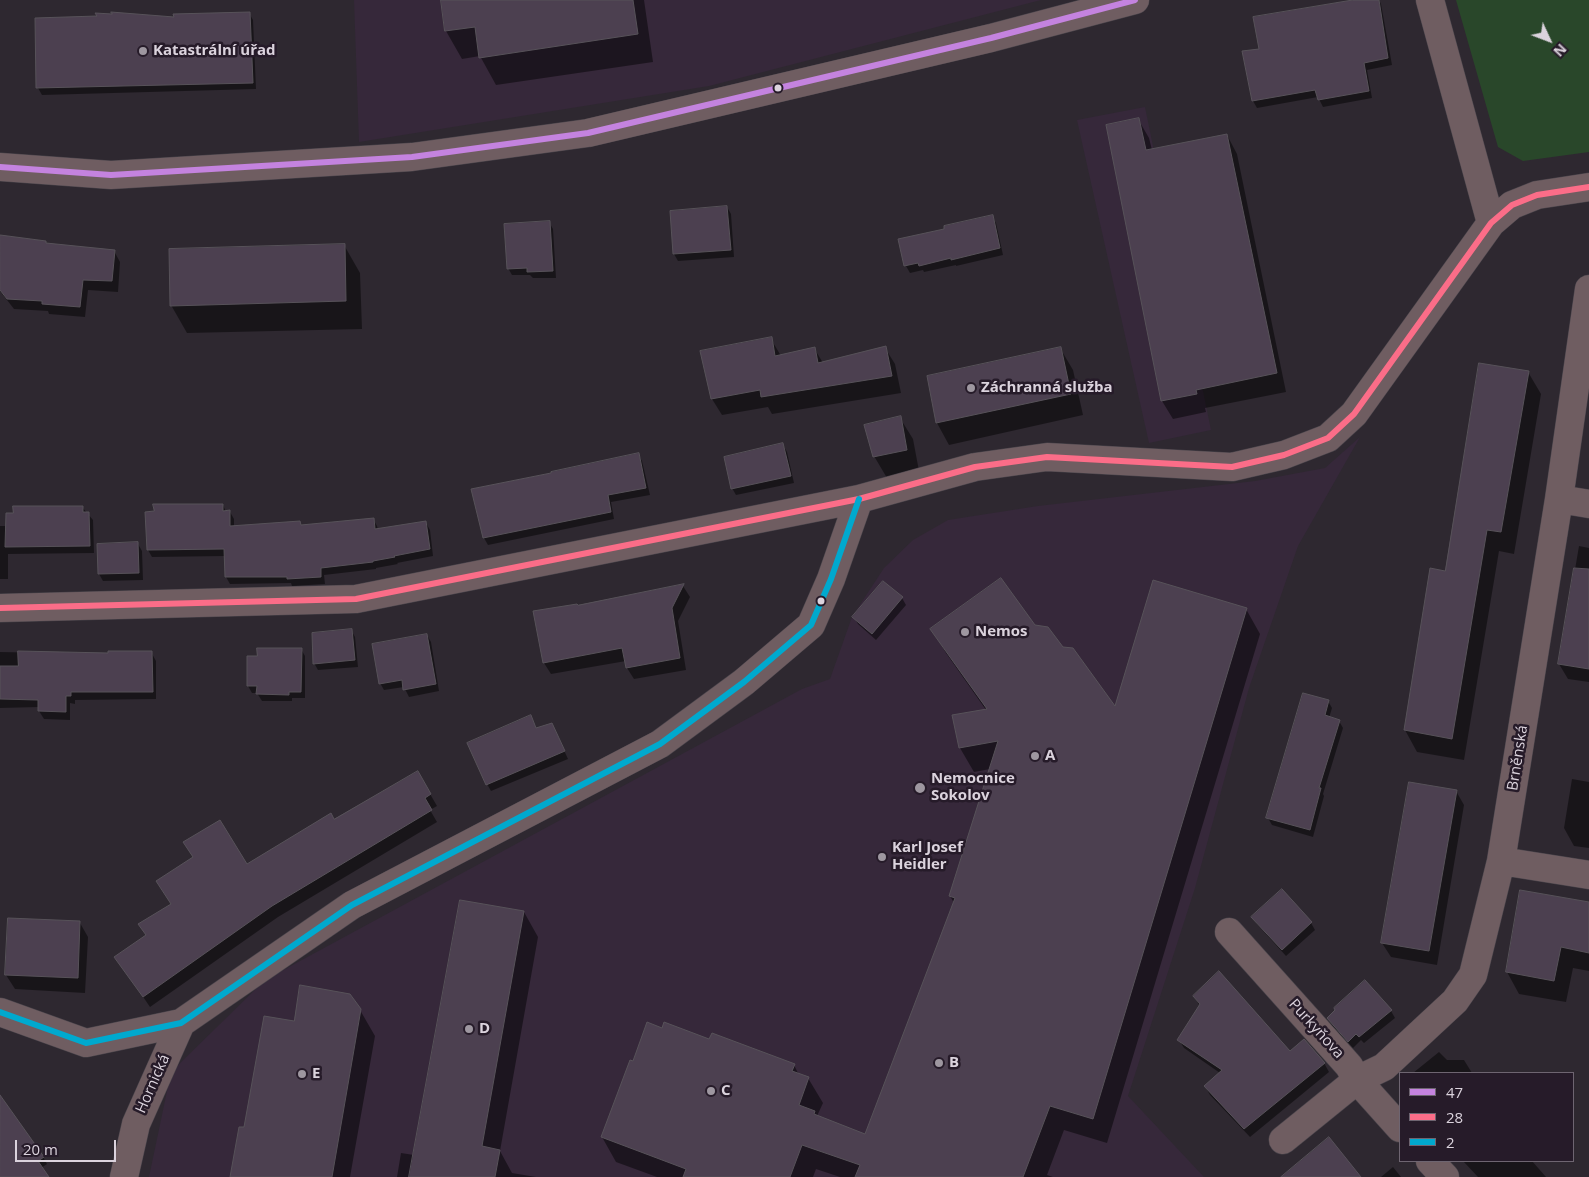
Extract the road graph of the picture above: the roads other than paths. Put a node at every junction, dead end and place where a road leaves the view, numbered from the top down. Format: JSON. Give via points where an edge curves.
{"nodes":[{"id":1,"x":1135,"y":0,"type":"edge"},
{"id":2,"x":1430,"y":0,"type":"edge"},
{"id":3,"x":0,"y":167,"type":"edge"},
{"id":4,"x":1589,"y":187,"type":"edge"},
{"id":5,"x":1491,"y":223,"type":"junction"},
{"id":6,"x":1589,"y":289,"type":"edge"},
{"id":7,"x":859,"y":499,"type":"junction"},
{"id":8,"x":1559,"y":499,"type":"junction"},
{"id":9,"x":1589,"y":504,"type":"edge"},
{"id":10,"x":0,"y":608,"type":"edge"},
{"id":11,"x":1501,"y":861,"type":"junction"},
{"id":12,"x":1589,"y":874,"type":"edge"},
{"id":13,"x":1229,"y":932,"type":"dead end"},
{"id":14,"x":0,"y":1012,"type":"edge"},
{"id":15,"x":181,"y":1023,"type":"junction"},
{"id":16,"x":1357,"y":1080,"type":"junction"},
{"id":17,"x":1399,"y":1127,"type":"edge"},
{"id":18,"x":1284,"y":1140,"type":"dead end"},
{"id":19,"x":1431,"y":1162,"type":"edge"},
{"id":20,"x":124,"y":1177,"type":"edge"},
{"id":21,"x":1445,"y":1177,"type":"edge"}],
"edges":[{"from":1,"to":3,"type":"street","via":[[991,38],[588,133],[412,157],[111,175]]},
{"from":2,"to":5,"type":"street"},
{"from":4,"to":5,"type":"street","via":[[1537,195],[1512,205]]},
{"from":5,"to":7,"type":"street","via":[[1354,414],[1328,438],[1284,455],[1232,467],[1047,457],[975,466]]},
{"from":6,"to":8,"type":"street","name":"Brněnská"},
{"from":7,"to":10,"type":"street","via":[[356,599]]},
{"from":7,"to":15,"type":"street","via":[[811,625],[744,682],[660,744],[352,905]]},
{"from":8,"to":9,"type":"street"},
{"from":8,"to":11,"type":"street","name":"Brněnská"},
{"from":11,"to":12,"type":"street"},
{"from":11,"to":16,"type":"street","name":"Brněnská","via":[[1473,975],[1454,1002],[1384,1066]]},
{"from":13,"to":16,"type":"street","name":"Purkyňova","via":[[1349,1066]]},
{"from":14,"to":15,"type":"street","via":[[86,1043]]},
{"from":15,"to":20,"type":"street","name":"Hornická","via":[[136,1124]]},
{"from":16,"to":17,"type":"street","name":"Purkyňova"},
{"from":16,"to":18,"type":"street","name":"Brněnská"},
{"from":19,"to":21,"type":"street"}]}
